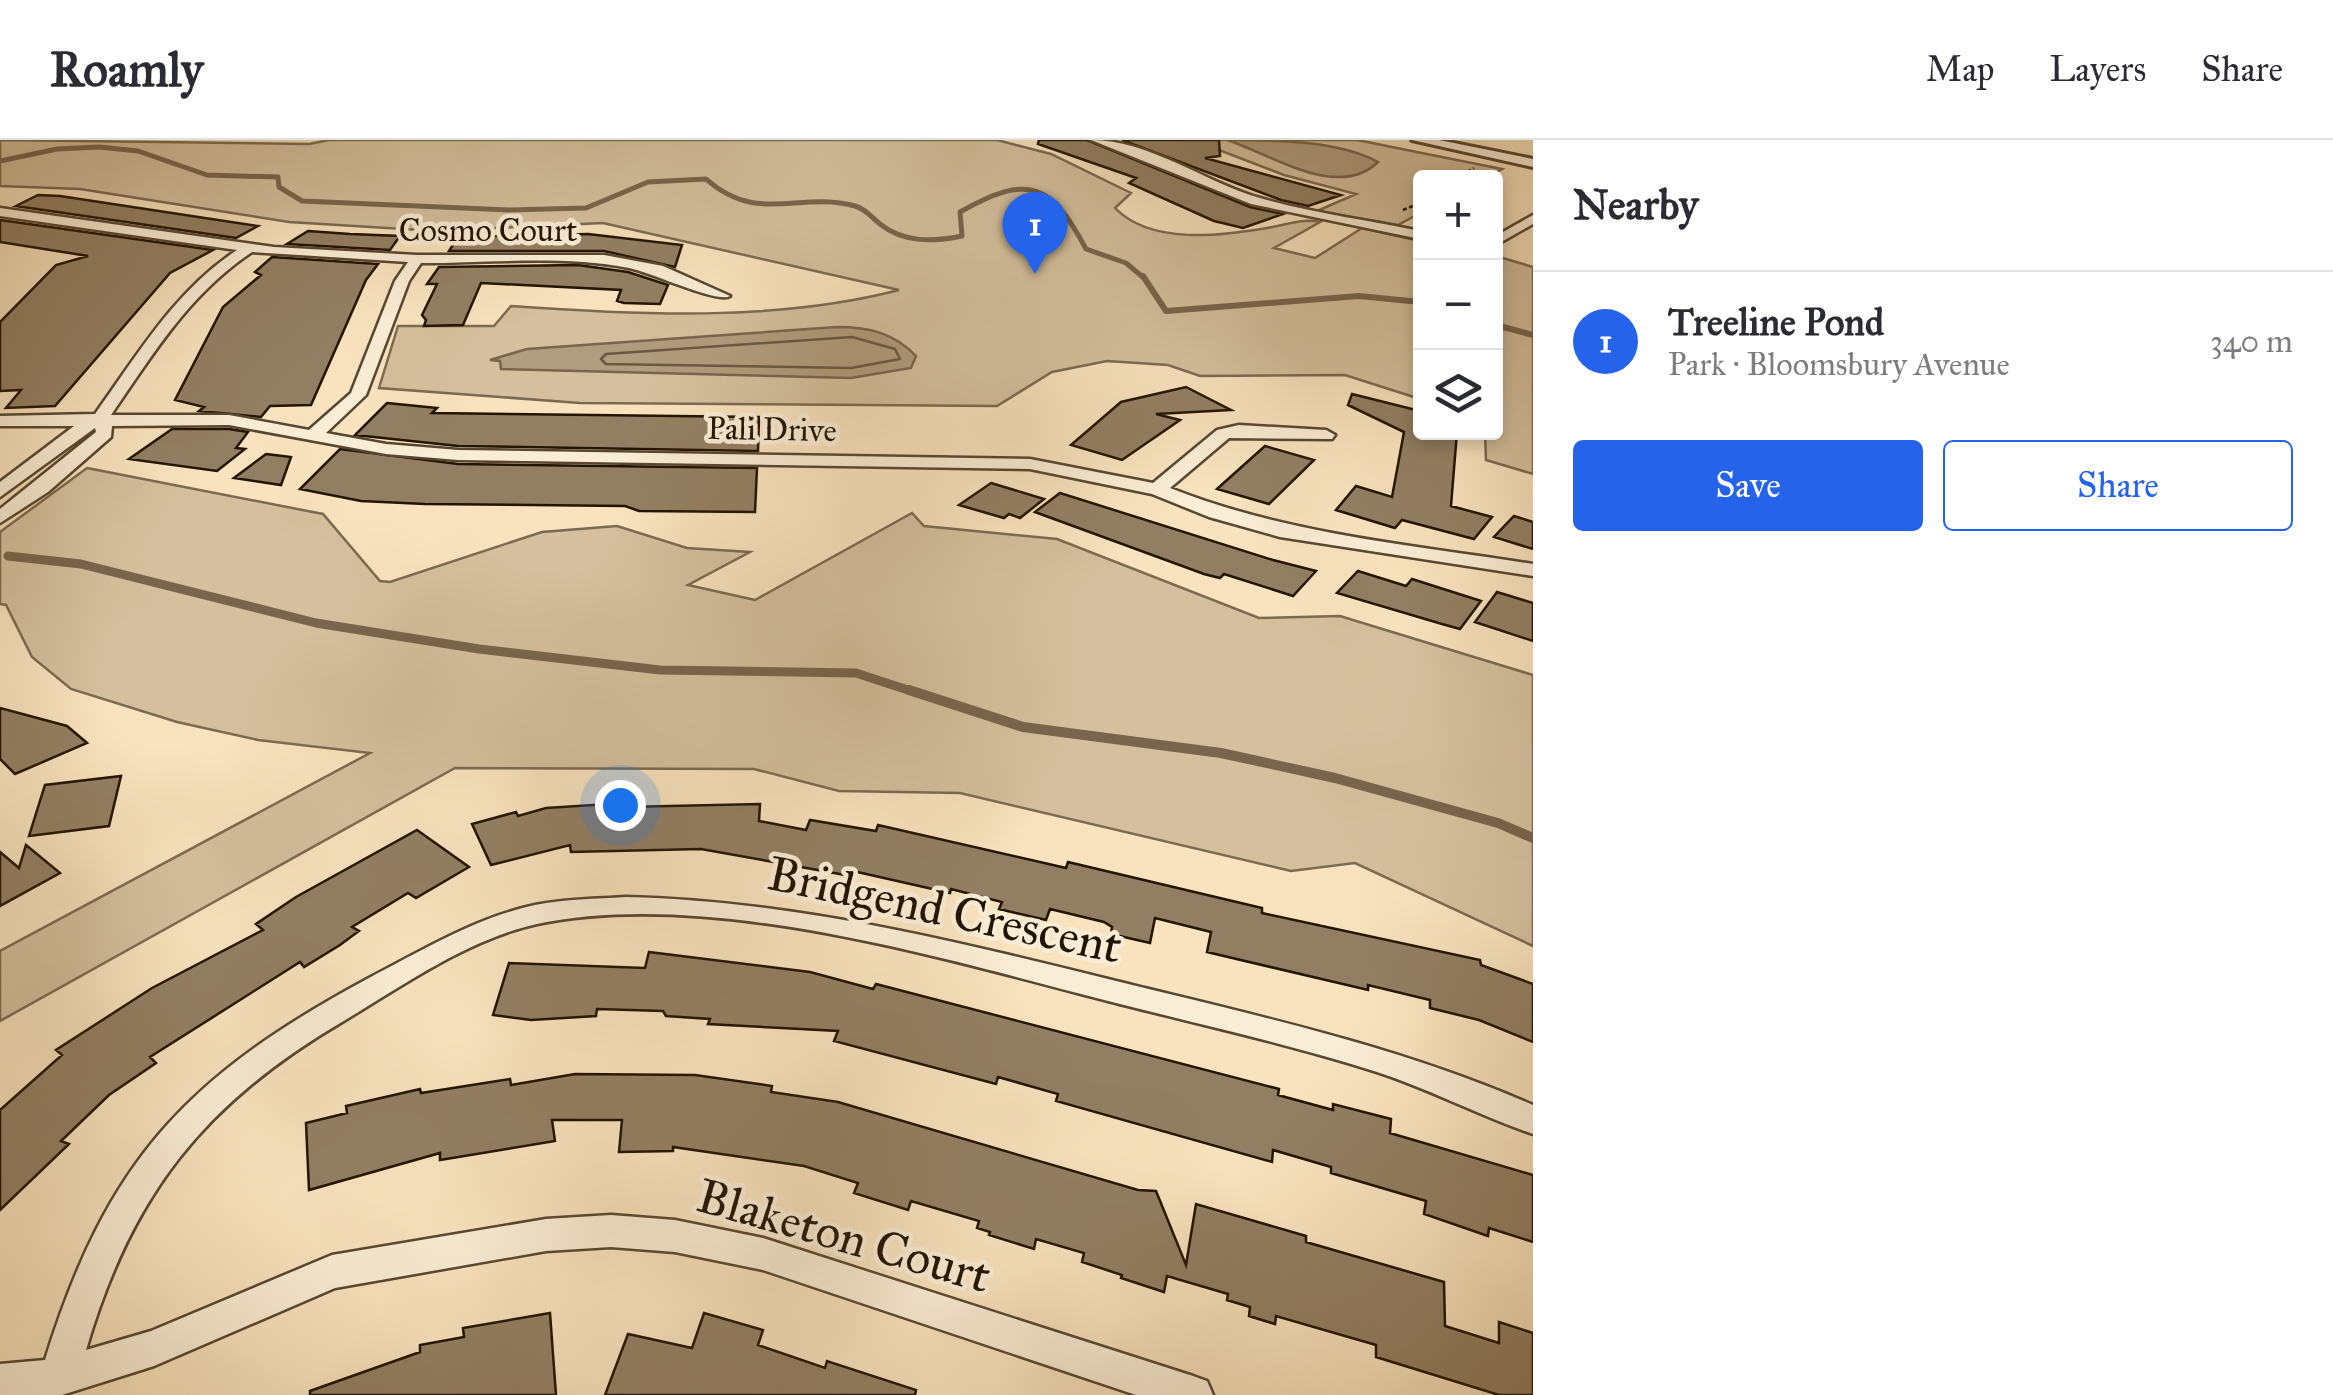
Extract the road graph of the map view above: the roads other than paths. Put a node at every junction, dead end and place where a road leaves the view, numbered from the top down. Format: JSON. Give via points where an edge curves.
{"nodes":[{"id":1,"x":1096,"y":140,"type":"edge"},
{"id":2,"x":1418,"y":140,"type":"edge"},
{"id":3,"x":1533,"y":163,"type":"edge"},
{"id":4,"x":0,"y":212,"type":"edge"},
{"id":5,"x":1533,"y":218,"type":"edge"},
{"id":6,"x":1413,"y":234,"type":"edge"},
{"id":7,"x":1503,"y":237,"type":"edge"},
{"id":8,"x":248,"y":248,"type":"junction"},
{"id":9,"x":417,"y":259,"type":"junction"},
{"id":10,"x":722,"y":296,"type":"dead end"},
{"id":11,"x":101,"y":418,"type":"junction"},
{"id":12,"x":0,"y":421,"type":"edge"},
{"id":13,"x":313,"y":435,"type":"junction"},
{"id":14,"x":1326,"y":435,"type":"dead end"},
{"id":15,"x":1156,"y":489,"type":"junction"},
{"id":16,"x":0,"y":491,"type":"edge"},
{"id":17,"x":0,"y":517,"type":"edge"},
{"id":18,"x":1533,"y":570,"type":"edge"},
{"id":19,"x":1533,"y":1120,"type":"edge"},
{"id":20,"x":59,"y":1377,"type":"junction"},
{"id":21,"x":0,"y":1383,"type":"edge"},
{"id":22,"x":1194,"y":1395,"type":"edge"}],
"edges":[{"from":1,"to":6,"type":"street","via":[[1255,202]]},
{"from":2,"to":3,"type":"street"},
{"from":4,"to":8,"type":"street","name":"Cosmo Court"},
{"from":5,"to":7,"type":"street"},
{"from":8,"to":9,"type":"street","name":"Cosmo Court"},
{"from":8,"to":11,"type":"street","via":[[179,306]]},
{"from":9,"to":10,"type":"street","name":"Cosmo Court","via":[[604,258],[658,269]]},
{"from":9,"to":13,"type":"street","via":[[402,281],[358,395]]},
{"from":11,"to":12,"type":"street","name":"Pali Drive"},
{"from":11,"to":13,"type":"street","name":"Pali Drive","via":[[229,420]]},
{"from":11,"to":16,"type":"street"},
{"from":11,"to":17,"type":"street","via":[[105,433],[94,444]]},
{"from":13,"to":15,"type":"street","name":"Pali Drive","via":[[458,455],[1004,462]]},
{"from":14,"to":15,"type":"street","via":[[1223,434]]},
{"from":15,"to":18,"type":"street","name":"Pali Drive","via":[[1280,530]]},
{"from":19,"to":20,"type":"street","name":"Bridgend Crescent","via":[[1465,1087],[1290,1036],[901,938],[762,916],[632,908],[515,917],[297,1032],[220,1089],[173,1139],[126,1209],[78,1309]]},
{"from":20,"to":21,"type":"street","name":"Blaketon Court"},
{"from":20,"to":22,"type":"street","name":"Blaketon Court","via":[[154,1348],[332,1272],[546,1234],[612,1232],[675,1236],[763,1254]]}]}
